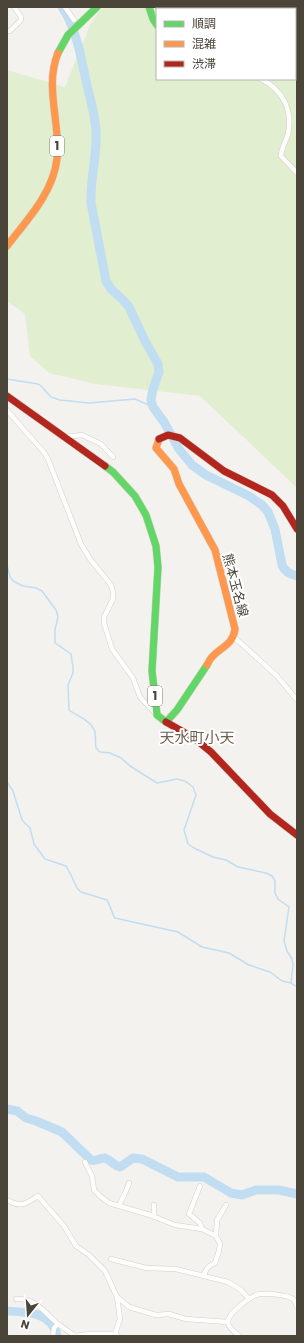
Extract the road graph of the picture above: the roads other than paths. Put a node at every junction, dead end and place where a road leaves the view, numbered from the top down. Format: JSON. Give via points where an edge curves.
{"nodes":[{"id":1,"x":14,"y":7,"type":"edge"},
{"id":2,"x":65,"y":7,"type":"edge"},
{"id":3,"x":97,"y":7,"type":"edge"},
{"id":4,"x":149,"y":7,"type":"edge"},
{"id":5,"x":77,"y":21,"type":"junction"},
{"id":6,"x":156,"y":24,"type":"edge"},
{"id":7,"x":7,"y":31,"type":"edge"},
{"id":8,"x":262,"y":80,"type":"edge"},
{"id":9,"x":297,"y":173,"type":"edge"},
{"id":10,"x":7,"y":246,"type":"edge"},
{"id":11,"x":7,"y":396,"type":"edge"},
{"id":12,"x":7,"y":410,"type":"edge"},
{"id":13,"x":65,"y":437,"type":"junction"},
{"id":14,"x":113,"y":457,"type":"dead end"},
{"id":15,"x":297,"y":530,"type":"edge"},
{"id":16,"x":234,"y":637,"type":"junction"},
{"id":17,"x":297,"y":700,"type":"edge"},
{"id":18,"x":157,"y":715,"type":"junction"},
{"id":19,"x":166,"y":722,"type":"junction"},
{"id":20,"x":297,"y":835,"type":"edge"},
{"id":21,"x":85,"y":1162,"type":"dead end"},
{"id":22,"x":129,"y":1183,"type":"dead end"},
{"id":23,"x":200,"y":1186,"type":"dead end"},
{"id":24,"x":7,"y":1200,"type":"edge"},
{"id":25,"x":226,"y":1204,"type":"dead end"},
{"id":26,"x":154,"y":1205,"type":"dead end"},
{"id":27,"x":119,"y":1206,"type":"junction"},
{"id":28,"x":154,"y":1217,"type":"junction"},
{"id":29,"x":202,"y":1229,"type":"junction"},
{"id":30,"x":216,"y":1236,"type":"junction"},
{"id":31,"x":111,"y":1259,"type":"dead end"},
{"id":32,"x":204,"y":1275,"type":"junction"},
{"id":33,"x":117,"y":1296,"type":"junction"},
{"id":34,"x":16,"y":1299,"type":"dead end"},
{"id":35,"x":249,"y":1299,"type":"junction"},
{"id":36,"x":295,"y":1299,"type":"edge"},
{"id":37,"x":297,"y":1307,"type":"edge"},
{"id":38,"x":228,"y":1322,"type":"junction"},
{"id":39,"x":56,"y":1326,"type":"junction"},
{"id":40,"x":116,"y":1335,"type":"edge"},
{"id":41,"x":53,"y":1336,"type":"edge"},
{"id":42,"x":239,"y":1336,"type":"edge"}],
"edges":[{"from":1,"to":7,"type":"street","via":[[21,20]]},
{"from":2,"to":5,"type":"street"},
{"from":3,"to":5,"type":"main road","number":"1"},
{"from":4,"to":6,"type":"main road"},
{"from":5,"to":10,"type":"main road","number":"1","via":[[57,54],[54,64],[57,153],[53,178],[44,196]]},
{"from":8,"to":9,"type":"street","via":[[273,87],[285,101],[289,112],[288,135],[281,156]]},
{"from":11,"to":13,"type":"main road","number":"1"},
{"from":12,"to":18,"type":"street","via":[[48,458],[81,544],[111,585],[113,599],[104,617],[104,627],[112,648],[132,678],[140,697]]},
{"from":13,"to":14,"type":"street","via":[[82,434],[101,444]]},
{"from":13,"to":18,"type":"main road","number":"1","via":[[126,484],[150,523],[158,567],[152,671]]},
{"from":15,"to":16,"type":"main road","name":"熊本玉名線","via":[[282,505],[266,491],[232,475],[187,442],[171,435],[160,438],[157,442],[156,448],[174,469],[179,484],[215,550],[236,630]]},
{"from":16,"to":17,"type":"street","via":[[277,676]]},
{"from":16,"to":19,"type":"main road","name":"熊本玉名線","number":"1","via":[[212,657],[177,710]]},
{"from":18,"to":19,"type":"main road","number":"1"},
{"from":19,"to":20,"type":"main road","via":[[199,742],[266,810]]},
{"from":21,"to":27,"type":"street","via":[[92,1176],[94,1190],[109,1203]]},
{"from":22,"to":27,"type":"street"},
{"from":23,"to":29,"type":"street","via":[[189,1214],[200,1223]]},
{"from":24,"to":33,"type":"street","via":[[20,1205],[38,1196],[64,1226],[76,1246],[104,1271]]},
{"from":25,"to":30,"type":"street","via":[[217,1220]]},
{"from":26,"to":28,"type":"street"},
{"from":27,"to":28,"type":"street"},
{"from":28,"to":29,"type":"street","via":[[175,1225]]},
{"from":29,"to":30,"type":"street"},
{"from":30,"to":32,"type":"street","via":[[220,1251],[215,1264],[206,1269]]},
{"from":31,"to":32,"type":"street","via":[[146,1268],[176,1269]]},
{"from":32,"to":35,"type":"street","via":[[228,1282]]},
{"from":33,"to":38,"type":"street","via":[[129,1307],[156,1315],[169,1314],[186,1319]]},
{"from":33,"to":40,"type":"street","via":[[120,1319]]},
{"from":34,"to":39,"type":"street","via":[[22,1298],[38,1304]]},
{"from":35,"to":36,"type":"street","via":[[264,1293]]},
{"from":35,"to":38,"type":"street","via":[[229,1316]]},
{"from":36,"to":37,"type":"street"},
{"from":38,"to":42,"type":"street","via":[[229,1327]]},
{"from":39,"to":40,"type":"street","via":[[75,1336]]},
{"from":39,"to":41,"type":"street"}]}
